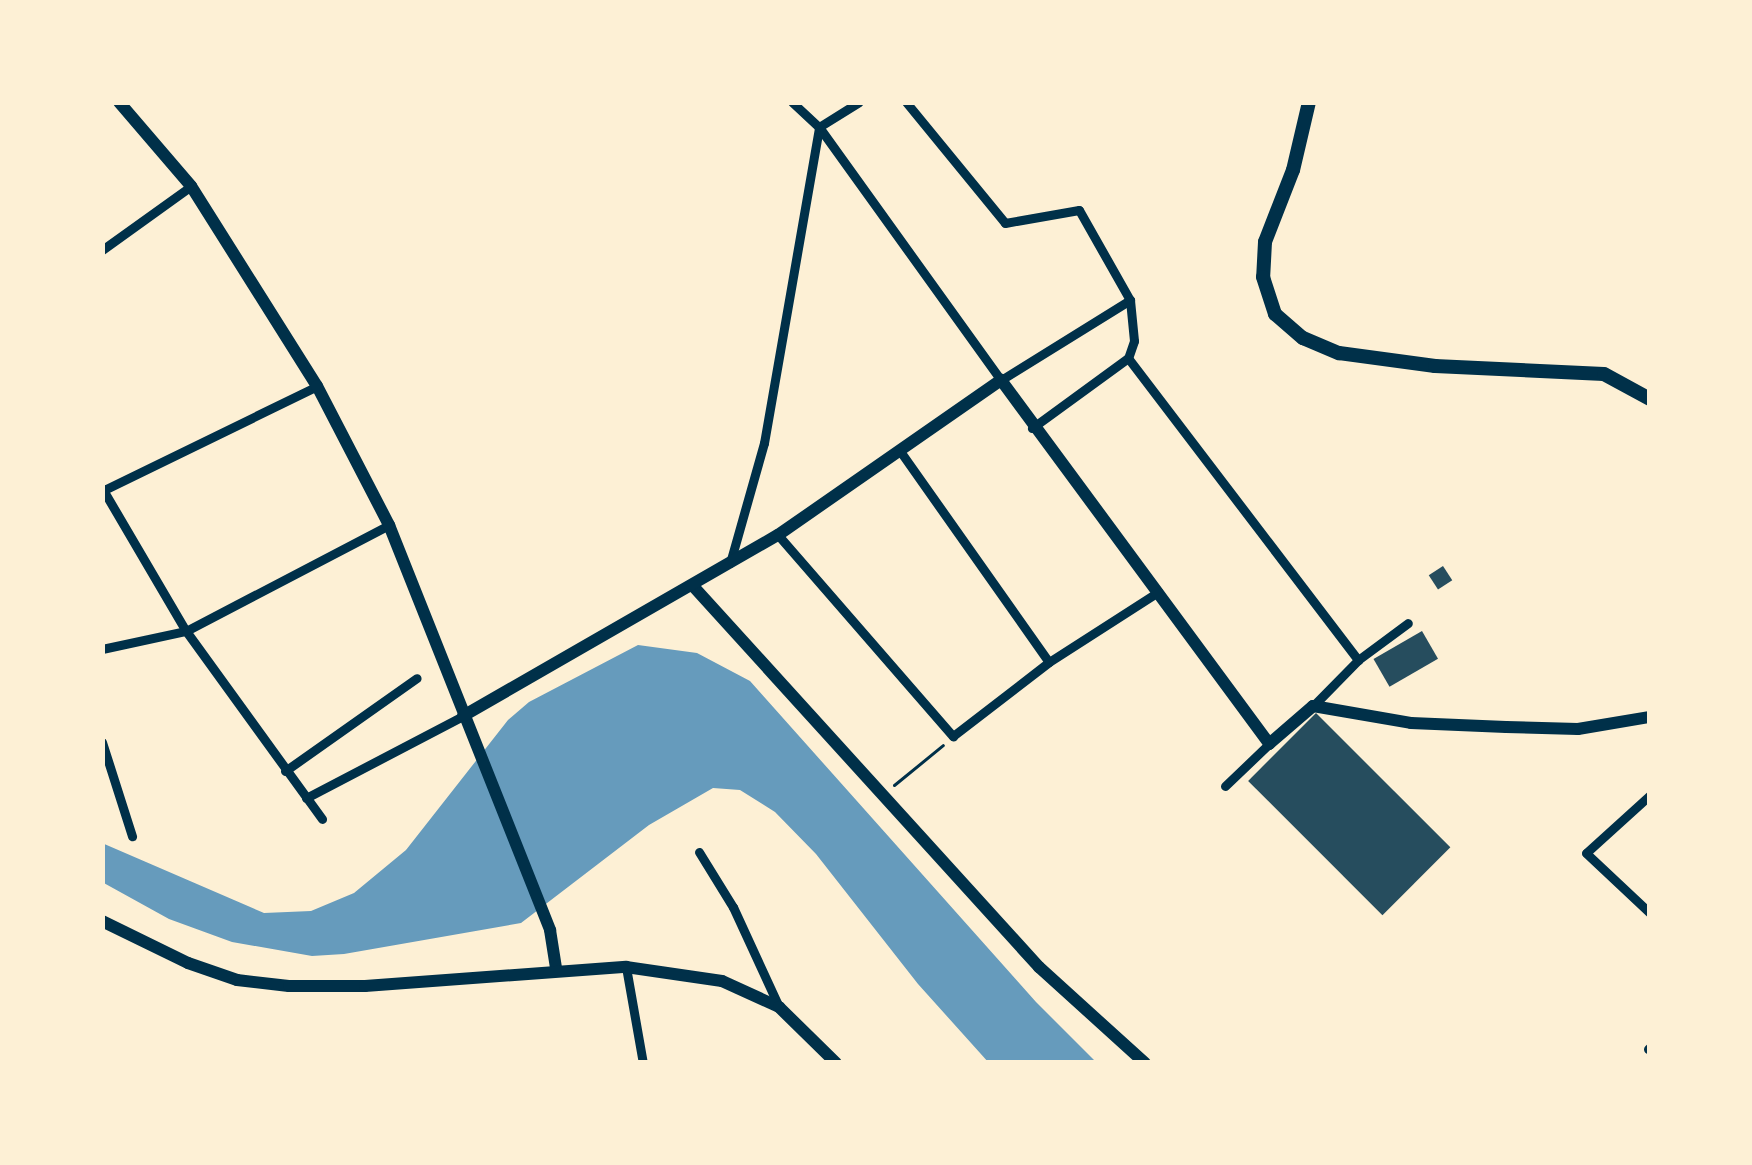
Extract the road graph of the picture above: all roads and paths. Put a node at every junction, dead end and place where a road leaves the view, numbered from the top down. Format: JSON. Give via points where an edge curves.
{"nodes":[{"id":1,"x":119,"y":102,"type":"edge"},
{"id":2,"x":792,"y":102,"type":"edge"},
{"id":3,"x":860,"y":102,"type":"edge"},
{"id":4,"x":906,"y":102,"type":"edge"},
{"id":5,"x":1310,"y":102,"type":"edge"},
{"id":6,"x":819,"y":127,"type":"junction"},
{"id":7,"x":191,"y":186,"type":"junction"},
{"id":8,"x":102,"y":250,"type":"edge"},
{"id":9,"x":1130,"y":300,"type":"junction"},
{"id":10,"x":1128,"y":358,"type":"junction"},
{"id":11,"x":1001,"y":380,"type":"junction"},
{"id":12,"x":317,"y":386,"type":"junction"},
{"id":13,"x":1650,"y":399,"type":"edge"},
{"id":14,"x":1032,"y":428,"type":"junction"},
{"id":15,"x":900,"y":451,"type":"junction"},
{"id":16,"x":102,"y":490,"type":"edge"},
{"id":17,"x":389,"y":525,"type":"junction"},
{"id":18,"x":778,"y":535,"type":"junction"},
{"id":19,"x":730,"y":563,"type":"junction"},
{"id":20,"x":693,"y":586,"type":"junction"},
{"id":21,"x":1158,"y":592,"type":"junction"},
{"id":22,"x":1408,"y":623,"type":"dead end"},
{"id":23,"x":186,"y":632,"type":"junction"},
{"id":24,"x":102,"y":649,"type":"edge"},
{"id":25,"x":1358,"y":660,"type":"junction"},
{"id":26,"x":1049,"y":662,"type":"junction"},
{"id":27,"x":417,"y":678,"type":"dead end"},
{"id":28,"x":1313,"y":706,"type":"junction"},
{"id":29,"x":463,"y":716,"type":"junction"},
{"id":30,"x":1650,"y":717,"type":"edge"},
{"id":31,"x":953,"y":736,"type":"junction"},
{"id":32,"x":102,"y":742,"type":"edge"},
{"id":33,"x":1269,"y":744,"type":"junction"},
{"id":34,"x":285,"y":771,"type":"junction"},
{"id":35,"x":1225,"y":786,"type":"dead end"},
{"id":36,"x":883,"y":794,"type":"junction"},
{"id":37,"x":1650,"y":795,"type":"edge"},
{"id":38,"x":306,"y":798,"type":"junction"},
{"id":39,"x":322,"y":819,"type":"dead end"},
{"id":40,"x":132,"y":836,"type":"dead end"},
{"id":41,"x":699,"y":852,"type":"dead end"},
{"id":42,"x":1650,"y":913,"type":"edge"},
{"id":43,"x":102,"y":921,"type":"edge"},
{"id":44,"x":626,"y":967,"type":"junction"},
{"id":45,"x":556,"y":968,"type":"junction"},
{"id":46,"x":779,"y":1007,"type":"junction"},
{"id":47,"x":643,"y":1063,"type":"edge"},
{"id":48,"x":836,"y":1063,"type":"edge"},
{"id":49,"x":1145,"y":1063,"type":"edge"}],
"edges":[{"from":1,"to":7,"type":"street"},
{"from":2,"to":6,"type":"street"},
{"from":3,"to":6,"type":"street"},
{"from":4,"to":9,"type":"street","via":[[1005,223],[1079,211]]},
{"from":5,"to":13,"type":"main road","via":[[1265,242],[1263,277],[1275,314],[1339,353],[1604,374]]},
{"from":6,"to":11,"type":"street"},
{"from":6,"to":19,"type":"street","via":[[764,443]]},
{"from":7,"to":8,"type":"street"},
{"from":7,"to":12,"type":"street"},
{"from":9,"to":10,"type":"street"},
{"from":9,"to":11,"type":"street"},
{"from":10,"to":14,"type":"street"},
{"from":10,"to":25,"type":"street"},
{"from":11,"to":14,"type":"street"},
{"from":11,"to":15,"type":"street"},
{"from":12,"to":16,"type":"street"},
{"from":12,"to":17,"type":"street"},
{"from":14,"to":21,"type":"street"},
{"from":15,"to":18,"type":"street"},
{"from":15,"to":26,"type":"street"},
{"from":16,"to":23,"type":"street"},
{"from":17,"to":23,"type":"street"},
{"from":17,"to":29,"type":"street"},
{"from":18,"to":19,"type":"street"},
{"from":18,"to":31,"type":"street"},
{"from":19,"to":20,"type":"street"},
{"from":20,"to":29,"type":"street"},
{"from":20,"to":36,"type":"street"},
{"from":21,"to":26,"type":"street"},
{"from":21,"to":33,"type":"street"},
{"from":22,"to":25,"type":"street"},
{"from":23,"to":24,"type":"street"},
{"from":23,"to":34,"type":"street"},
{"from":25,"to":28,"type":"street"},
{"from":26,"to":31,"type":"street"},
{"from":27,"to":34,"type":"street"},
{"from":28,"to":30,"type":"street","via":[[1506,728],[1578,729]]},
{"from":28,"to":33,"type":"street"},
{"from":29,"to":38,"type":"street"},
{"from":29,"to":45,"type":"street","via":[[550,930]]},
{"from":31,"to":36,"type":"path"},
{"from":32,"to":40,"type":"street"},
{"from":33,"to":35,"type":"street"},
{"from":34,"to":38,"type":"street"},
{"from":36,"to":49,"type":"street","via":[[1039,967]]},
{"from":37,"to":42,"type":"street","via":[[1586,853]]},
{"from":38,"to":39,"type":"street"},
{"from":41,"to":46,"type":"street"},
{"from":43,"to":45,"type":"street","via":[[188,963],[289,986]]},
{"from":44,"to":45,"type":"street"},
{"from":44,"to":46,"type":"street","via":[[722,981]]},
{"from":44,"to":47,"type":"street"},
{"from":46,"to":48,"type":"street"}]}
